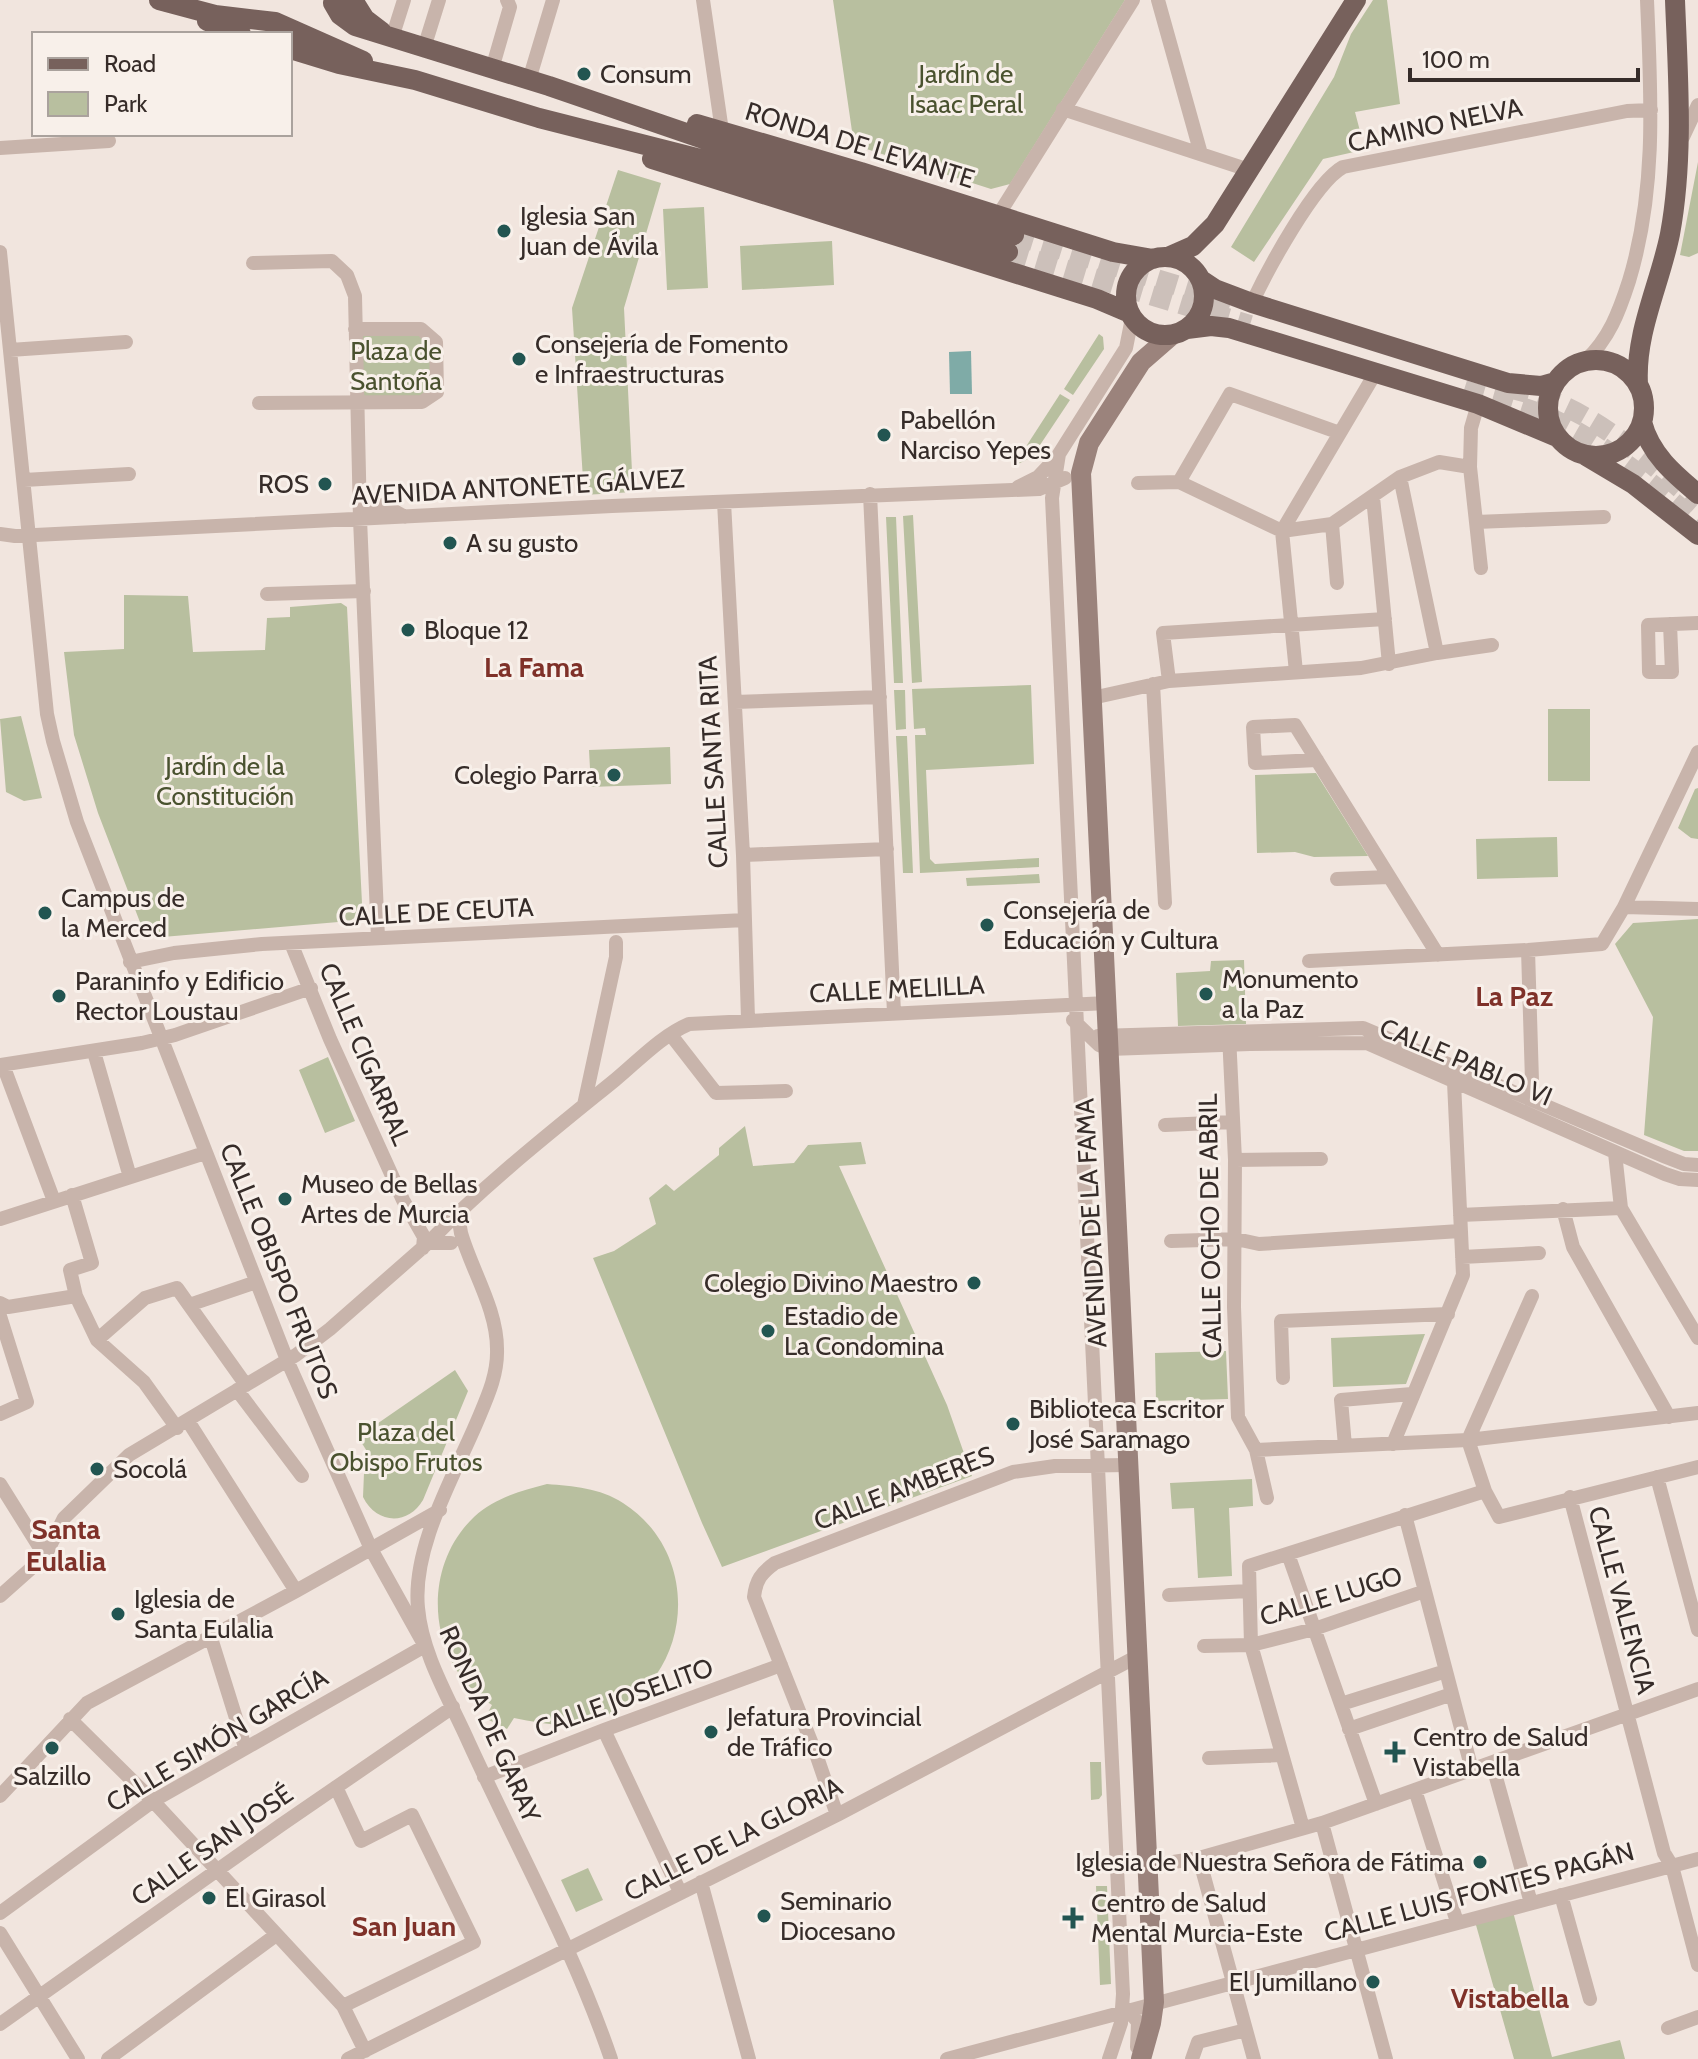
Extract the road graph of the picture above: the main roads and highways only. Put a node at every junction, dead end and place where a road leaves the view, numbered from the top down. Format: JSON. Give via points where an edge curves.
{"nodes":[{"id":1,"x":157,"y":0,"type":"edge"},
{"id":2,"x":266,"y":0,"type":"edge"},
{"id":3,"x":1356,"y":0,"type":"edge"},
{"id":4,"x":1675,"y":0,"type":"edge"},
{"id":5,"x":340,"y":1,"type":"edge"},
{"id":6,"x":236,"y":32,"type":"edge"},
{"id":7,"x":280,"y":32,"type":"edge"},
{"id":8,"x":286,"y":32,"type":"edge"},
{"id":9,"x":292,"y":33,"type":"edge"},
{"id":10,"x":292,"y":36,"type":"edge"},
{"id":11,"x":539,"y":83,"type":"junction"},
{"id":12,"x":539,"y":118,"type":"junction"},
{"id":13,"x":1160,"y":258,"type":"junction"},
{"id":14,"x":1200,"y":279,"type":"junction"},
{"id":15,"x":1131,"y":316,"type":"junction"},
{"id":16,"x":1180,"y":332,"type":"junction"},
{"id":17,"x":1555,"y":382,"type":"junction"},
{"id":18,"x":1638,"y":384,"type":"junction"},
{"id":19,"x":1642,"y":422,"type":"junction"},
{"id":20,"x":1557,"y":437,"type":"junction"},
{"id":21,"x":1583,"y":454,"type":"junction"},
{"id":22,"x":1698,"y":494,"type":"edge"},
{"id":23,"x":1698,"y":535,"type":"edge"},
{"id":24,"x":1138,"y":2059,"type":"edge"}],
"edges":[{"from":1,"to":6,"type":"main road"},
{"from":1,"to":7,"type":"main road","name":"RONDA DE LEVANTE"},
{"from":2,"to":8,"type":"main road","via":[[270,14]]},
{"from":3,"to":13,"type":"main road","via":[[1204,237],[1188,250]]},
{"from":4,"to":18,"type":"main road","via":[[1677,156],[1670,233],[1637,353]]},
{"from":5,"to":9,"type":"main road","via":[[322,22]]},
{"from":5,"to":11,"type":"main road","name":"RONDA DE LEVANTE","via":[[340,15],[350,24]]},
{"from":10,"to":12,"type":"main road","name":"RONDA DE LEVANTE","via":[[339,64],[415,80]]},
{"from":11,"to":12,"type":"main road","name":"RONDA DE LEVANTE","via":[[1011,244]]},
{"from":11,"to":13,"type":"main road","name":"RONDA DE LEVANTE","via":[[722,131],[1113,252]]},
{"from":12,"to":15,"type":"main road","name":"RONDA DE LEVANTE","via":[[712,180],[1107,302]]},
{"from":13,"to":14,"type":"main road","via":[[1187,263]]},
{"from":13,"to":15,"type":"main road","via":[[1141,265],[1129,280]]},
{"from":14,"to":16,"type":"main road","via":[[1202,310]]},
{"from":14,"to":17,"type":"main road","via":[[1252,303],[1508,383]]},
{"from":15,"to":16,"type":"main road","via":[[1159,335]]},
{"from":16,"to":20,"type":"main road","via":[[1223,327],[1478,404]]},
{"from":16,"to":24,"type":"main road","name":"AVENIDA DE LA FAMA","via":[[1141,362],[1089,443],[1081,473],[1107,1003],[1103,1041],[1154,2002]]},
{"from":17,"to":18,"type":"main road","via":[[1568,368],[1595,360],[1624,369]]},
{"from":17,"to":20,"type":"main road","via":[[1548,410]]},
{"from":18,"to":19,"type":"main road"},
{"from":19,"to":21,"type":"main road","via":[[1619,450],[1602,456]]},
{"from":19,"to":22,"type":"main road","via":[[1664,463]]},
{"from":20,"to":21,"type":"main road"},
{"from":21,"to":23,"type":"main road","via":[[1633,484]]}]}
